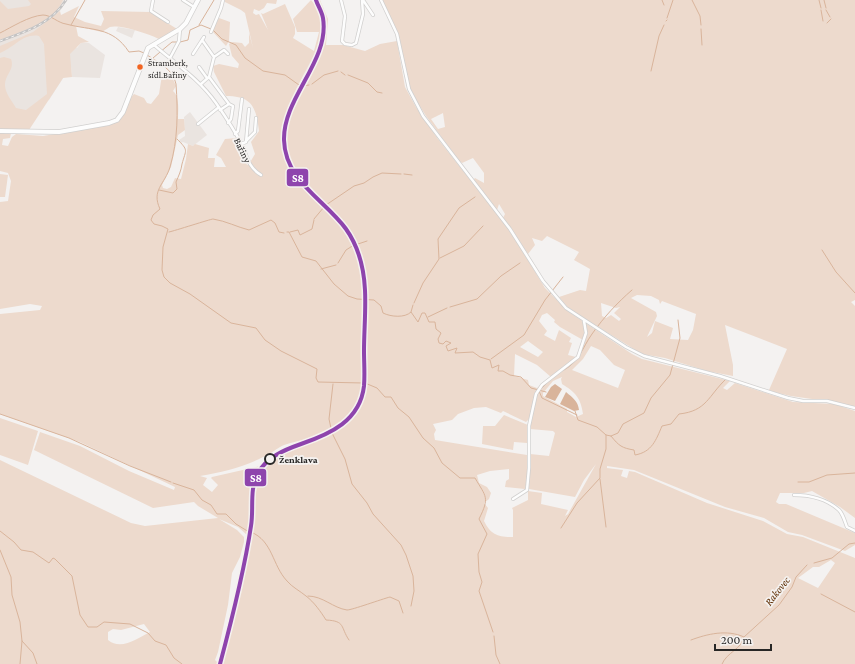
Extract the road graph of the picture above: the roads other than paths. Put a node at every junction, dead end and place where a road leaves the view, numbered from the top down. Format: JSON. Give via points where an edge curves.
{"nodes":[{"id":1,"x":153,"y":0,"type":"edge"},
{"id":2,"x":183,"y":0,"type":"edge"},
{"id":3,"x":198,"y":0,"type":"edge"},
{"id":4,"x":223,"y":0,"type":"edge"},
{"id":5,"x":341,"y":0,"type":"edge"},
{"id":6,"x":362,"y":0,"type":"edge"},
{"id":7,"x":381,"y":0,"type":"edge"},
{"id":8,"x":368,"y":7,"type":"junction"},
{"id":9,"x":194,"y":8,"type":"junction"},
{"id":10,"x":363,"y":9,"type":"junction"},
{"id":11,"x":373,"y":15,"type":"dead end"},
{"id":12,"x":168,"y":22,"type":"dead end"},
{"id":13,"x":180,"y":29,"type":"junction"},
{"id":14,"x":211,"y":32,"type":"dead end"},
{"id":15,"x":153,"y":44,"type":"junction"},
{"id":16,"x":193,"y":54,"type":"dead end"},
{"id":17,"x":228,"y":54,"type":"dead end"},
{"id":18,"x":214,"y":57,"type":"junction"},
{"id":19,"x":170,"y":58,"type":"junction"},
{"id":20,"x":199,"y":67,"type":"dead end"},
{"id":21,"x":208,"y":78,"type":"junction"},
{"id":22,"x":201,"y":84,"type":"junction"},
{"id":23,"x":242,"y":98,"type":"dead end"},
{"id":24,"x":229,"y":104,"type":"junction"},
{"id":25,"x":219,"y":108,"type":"junction"},
{"id":26,"x":249,"y":108,"type":"dead end"},
{"id":27,"x":256,"y":118,"type":"dead end"},
{"id":28,"x":228,"y":122,"type":"junction"},
{"id":29,"x":198,"y":124,"type":"dead end"},
{"id":30,"x":0,"y":131,"type":"edge"},
{"id":31,"x":235,"y":134,"type":"junction"},
{"id":32,"x":246,"y":142,"type":"junction"},
{"id":33,"x":241,"y":144,"type":"junction"},
{"id":34,"x":261,"y":175,"type":"dead end"},
{"id":35,"x":584,"y":321,"type":"junction"},
{"id":36,"x":855,"y":408,"type":"edge"},
{"id":37,"x":794,"y":495,"type":"dead end"},
{"id":38,"x":513,"y":499,"type":"dead end"},
{"id":39,"x":855,"y":531,"type":"edge"}],
"edges":[{"from":1,"to":12,"type":"street","via":[[151,11]]},
{"from":2,"to":9,"type":"street"},
{"from":3,"to":9,"type":"main road"},
{"from":4,"to":14,"type":"street"},
{"from":5,"to":10,"type":"street","via":[[345,12],[342,40],[345,44],[356,43]]},
{"from":6,"to":8,"type":"street"},
{"from":6,"to":10,"type":"street"},
{"from":7,"to":35,"type":"street","via":[[397,34],[408,89],[423,116],[510,229],[543,281],[563,306]]},
{"from":8,"to":10,"type":"street"},
{"from":8,"to":11,"type":"street"},
{"from":9,"to":13,"type":"main road"},
{"from":13,"to":15,"type":"main road"},
{"from":13,"to":19,"type":"street","via":[[179,41]]},
{"from":15,"to":19,"type":"street","name":"Bařiny"},
{"from":15,"to":30,"type":"main road","via":[[145,54],[123,112],[113,122],[53,133]]},
{"from":16,"to":18,"type":"street","via":[[203,39]]},
{"from":17,"to":18,"type":"street","via":[[224,50]]},
{"from":18,"to":21,"type":"street"},
{"from":19,"to":22,"type":"street","name":"Bařiny"},
{"from":20,"to":21,"type":"street"},
{"from":21,"to":22,"type":"street"},
{"from":21,"to":24,"type":"street"},
{"from":22,"to":25,"type":"street","name":"Bařiny"},
{"from":23,"to":31,"type":"street","via":[[238,130]]},
{"from":24,"to":25,"type":"street"},
{"from":24,"to":28,"type":"street","via":[[233,106]]},
{"from":25,"to":28,"type":"street","name":"Bařiny"},
{"from":25,"to":29,"type":"street"},
{"from":26,"to":32,"type":"street"},
{"from":27,"to":32,"type":"street","via":[[255,132]]},
{"from":28,"to":31,"type":"street","name":"Bařiny"},
{"from":31,"to":33,"type":"street","name":"Bařiny"},
{"from":32,"to":33,"type":"street"},
{"from":33,"to":34,"type":"street","name":"Bařiny","via":[[249,164]]},
{"from":35,"to":36,"type":"street","via":[[644,356],[720,376],[788,398],[827,401]]},
{"from":35,"to":38,"type":"street","via":[[586,333],[578,357],[542,385],[536,394],[529,426],[527,490]]},
{"from":37,"to":39,"type":"street","via":[[808,495],[830,504],[840,511],[847,527]]}]}
